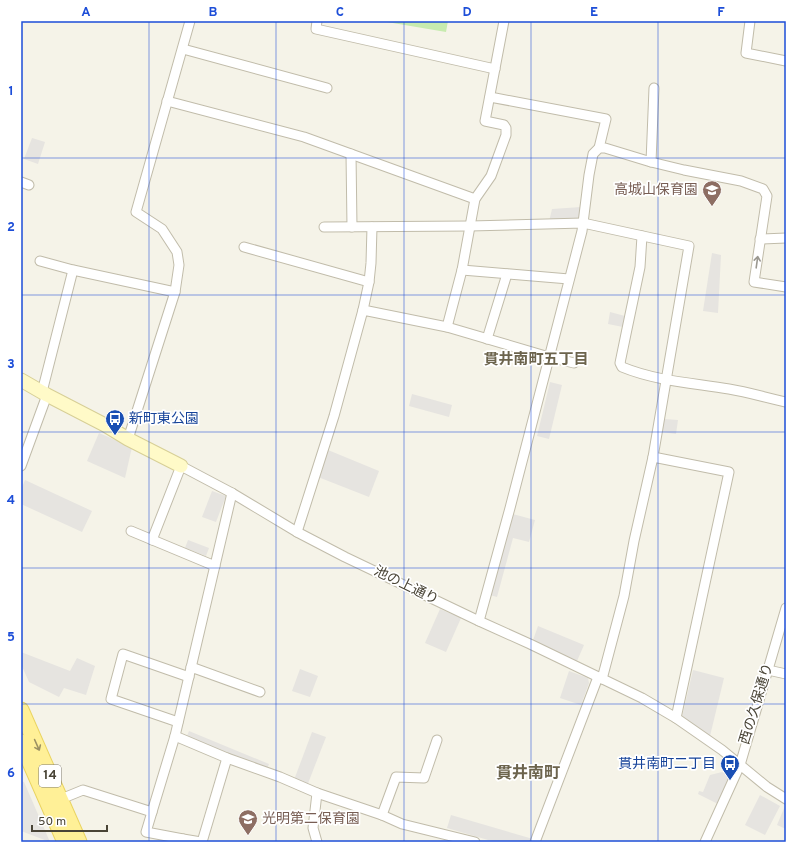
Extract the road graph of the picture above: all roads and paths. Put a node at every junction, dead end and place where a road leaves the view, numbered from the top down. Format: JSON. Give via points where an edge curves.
{"nodes":[{"id":1,"x":190,"y":21,"type":"edge"},
{"id":2,"x":318,"y":21,"type":"edge"},
{"id":3,"x":504,"y":21,"type":"edge"},
{"id":4,"x":750,"y":21,"type":"edge"},
{"id":5,"x":183,"y":49,"type":"junction"},
{"id":6,"x":786,"y":61,"type":"edge"},
{"id":7,"x":495,"y":70,"type":"junction"},
{"id":8,"x":328,"y":88,"type":"dead end"},
{"id":9,"x":654,"y":88,"type":"dead end"},
{"id":10,"x":490,"y":97,"type":"junction"},
{"id":11,"x":167,"y":102,"type":"junction"},
{"id":12,"x":599,"y":148,"type":"junction"},
{"id":13,"x":351,"y":154,"type":"junction"},
{"id":14,"x":651,"y":162,"type":"junction"},
{"id":15,"x":475,"y":199,"type":"junction"},
{"id":16,"x":583,"y":223,"type":"junction"},
{"id":17,"x":470,"y":226,"type":"junction"},
{"id":18,"x":324,"y":227,"type":"dead end"},
{"id":19,"x":352,"y":227,"type":"junction"},
{"id":20,"x":372,"y":227,"type":"junction"},
{"id":21,"x":642,"y":236,"type":"junction"},
{"id":22,"x":786,"y":238,"type":"edge"},
{"id":23,"x":760,"y":239,"type":"junction"},
{"id":24,"x":244,"y":247,"type":"dead end"},
{"id":25,"x":40,"y":261,"type":"dead end"},
{"id":26,"x":73,"y":270,"type":"junction"},
{"id":27,"x":462,"y":270,"type":"junction"},
{"id":28,"x":507,"y":274,"type":"junction"},
{"id":29,"x":569,"y":279,"type":"junction"},
{"id":30,"x":369,"y":282,"type":"junction"},
{"id":31,"x":786,"y":287,"type":"edge"},
{"id":32,"x":175,"y":292,"type":"junction"},
{"id":33,"x":363,"y":310,"type":"junction"},
{"id":34,"x":447,"y":327,"type":"junction"},
{"id":35,"x":487,"y":339,"type":"junction"},
{"id":36,"x":549,"y":357,"type":"junction"},
{"id":37,"x":574,"y":363,"type":"dead end"},
{"id":38,"x":21,"y":380,"type":"edge"},
{"id":39,"x":666,"y":380,"type":"junction"},
{"id":40,"x":44,"y":394,"type":"junction"},
{"id":41,"x":786,"y":402,"type":"edge"},
{"id":42,"x":128,"y":439,"type":"junction"},
{"id":43,"x":652,"y":458,"type":"junction"},
{"id":44,"x":21,"y":466,"type":"edge"},
{"id":45,"x":182,"y":466,"type":"junction"},
{"id":46,"x":232,"y":493,"type":"junction"},
{"id":47,"x":131,"y":531,"type":"dead end"},
{"id":48,"x":296,"y":532,"type":"junction"},
{"id":49,"x":152,"y":540,"type":"junction"},
{"id":50,"x":215,"y":566,"type":"junction"},
{"id":51,"x":786,"y":608,"type":"edge"},
{"id":52,"x":479,"y":621,"type":"junction"},
{"id":53,"x":191,"y":667,"type":"junction"},
{"id":54,"x":768,"y":670,"type":"junction"},
{"id":55,"x":786,"y":674,"type":"edge"},
{"id":56,"x":189,"y":676,"type":"junction"},
{"id":57,"x":600,"y":678,"type":"junction"},
{"id":58,"x":260,"y":692,"type":"dead end"},
{"id":59,"x":21,"y":710,"type":"edge"},
{"id":60,"x":676,"y":718,"type":"junction"},
{"id":61,"x":178,"y":722,"type":"junction"},
{"id":62,"x":175,"y":736,"type":"junction"},
{"id":63,"x":437,"y":740,"type":"dead end"},
{"id":64,"x":21,"y":742,"type":"edge"},
{"id":65,"x":227,"y":758,"type":"junction"},
{"id":66,"x":740,"y":765,"type":"junction"},
{"id":67,"x":317,"y":793,"type":"junction"},
{"id":68,"x":61,"y":799,"type":"junction"},
{"id":69,"x":786,"y":799,"type":"edge"},
{"id":70,"x":152,"y":812,"type":"junction"},
{"id":71,"x":382,"y":815,"type":"junction"},
{"id":72,"x":183,"y":841,"type":"edge"},
{"id":73,"x":65,"y":842,"type":"edge"},
{"id":74,"x":79,"y":842,"type":"edge"},
{"id":75,"x":201,"y":842,"type":"edge"},
{"id":76,"x":317,"y":842,"type":"edge"},
{"id":77,"x":475,"y":842,"type":"edge"},
{"id":78,"x":534,"y":842,"type":"edge"},
{"id":79,"x":705,"y":842,"type":"edge"}],
"edges":[{"from":1,"to":5,"type":"street"},
{"from":2,"to":7,"type":"street","via":[[316,29]]},
{"from":3,"to":7,"type":"street"},
{"from":4,"to":6,"type":"street","via":[[746,53]]},
{"from":5,"to":8,"type":"street"},
{"from":5,"to":11,"type":"street"},
{"from":7,"to":10,"type":"street"},
{"from":9,"to":14,"type":"street"},
{"from":10,"to":12,"type":"street","via":[[606,120]]},
{"from":10,"to":15,"type":"street","via":[[485,121],[504,126],[506,136],[491,176]]},
{"from":11,"to":13,"type":"street","via":[[304,136]]},
{"from":11,"to":32,"type":"street","via":[[136,212],[162,229],[177,252],[179,265]]},
{"from":12,"to":14,"type":"street"},
{"from":12,"to":16,"type":"street","via":[[593,154]]},
{"from":13,"to":15,"type":"street"},
{"from":13,"to":19,"type":"street"},
{"from":14,"to":23,"type":"street","via":[[741,181],[763,189],[767,196]]},
{"from":15,"to":17,"type":"street"},
{"from":16,"to":17,"type":"street"},
{"from":16,"to":21,"type":"street"},
{"from":16,"to":29,"type":"street"},
{"from":17,"to":20,"type":"street"},
{"from":17,"to":27,"type":"street"},
{"from":18,"to":19,"type":"street"},
{"from":19,"to":20,"type":"street"},
{"from":20,"to":30,"type":"street"},
{"from":21,"to":39,"type":"street","via":[[640,267],[620,363],[628,370]]},
{"from":21,"to":39,"type":"street","via":[[689,246]]},
{"from":22,"to":23,"type":"street"},
{"from":31,"to":23,"type":"street","one_way":true,"via":[[754,282]]},
{"from":24,"to":30,"type":"street"},
{"from":25,"to":26,"type":"street"},
{"from":26,"to":32,"type":"street"},
{"from":26,"to":40,"type":"street"},
{"from":27,"to":28,"type":"street"},
{"from":27,"to":34,"type":"street"},
{"from":28,"to":29,"type":"street"},
{"from":28,"to":35,"type":"street"},
{"from":29,"to":36,"type":"street"},
{"from":30,"to":33,"type":"street"},
{"from":32,"to":42,"type":"street"},
{"from":33,"to":34,"type":"street"},
{"from":33,"to":48,"type":"street","via":[[334,416]]},
{"from":34,"to":35,"type":"street"},
{"from":35,"to":36,"type":"street"},
{"from":36,"to":37,"type":"street"},
{"from":36,"to":52,"type":"street"},
{"from":38,"to":40,"type":"street","name":"池の上通り"},
{"from":39,"to":41,"type":"street","via":[[731,389]]},
{"from":39,"to":43,"type":"street"},
{"from":40,"to":42,"type":"street","name":"池の上通り"},
{"from":40,"to":44,"type":"street"},
{"from":42,"to":45,"type":"street","name":"池の上通り"},
{"from":43,"to":57,"type":"street","via":[[624,596]]},
{"from":43,"to":60,"type":"street","via":[[729,472]]},
{"from":45,"to":46,"type":"street","name":"池の上通り"},
{"from":45,"to":49,"type":"street"},
{"from":46,"to":48,"type":"street","name":"池の上通り"},
{"from":46,"to":50,"type":"street"},
{"from":47,"to":49,"type":"street"},
{"from":48,"to":52,"type":"street","name":"池の上通り"},
{"from":49,"to":50,"type":"street"},
{"from":50,"to":53,"type":"street"},
{"from":51,"to":54,"type":"street","name":"西の久保通り"},
{"from":52,"to":57,"type":"street","name":"池の上通り"},
{"from":53,"to":56,"type":"street"},
{"from":53,"to":58,"type":"street"},
{"from":54,"to":55,"type":"street"},
{"from":54,"to":66,"type":"street","name":"西の久保通り"},
{"from":56,"to":61,"type":"street"},
{"from":56,"to":61,"type":"street","via":[[123,654],[111,699]]},
{"from":57,"to":60,"type":"street","name":"池の上通り"},
{"from":57,"to":78,"type":"street"},
{"from":59,"to":68,"type":"main road","number":"14","one_way":true},
{"from":60,"to":66,"type":"street","name":"池の上通り"},
{"from":61,"to":62,"type":"street"},
{"from":62,"to":65,"type":"street"},
{"from":62,"to":70,"type":"street"},
{"from":63,"to":71,"type":"street","via":[[424,778],[396,776]]},
{"from":64,"to":73,"type":"main road","number":"14"},
{"from":65,"to":67,"type":"street"},
{"from":65,"to":75,"type":"street"},
{"from":66,"to":69,"type":"street","name":"池の上通り"},
{"from":66,"to":79,"type":"street","name":"西の久保通り"},
{"from":67,"to":71,"type":"street"},
{"from":67,"to":76,"type":"street","via":[[313,828]]},
{"from":68,"to":70,"type":"street","via":[[83,790]]},
{"from":68,"to":74,"type":"main road","number":"14"},
{"from":70,"to":72,"type":"street","via":[[146,832]]},
{"from":71,"to":77,"type":"street","via":[[402,824]]},
{"from":72,"to":75,"type":"street"}]}
